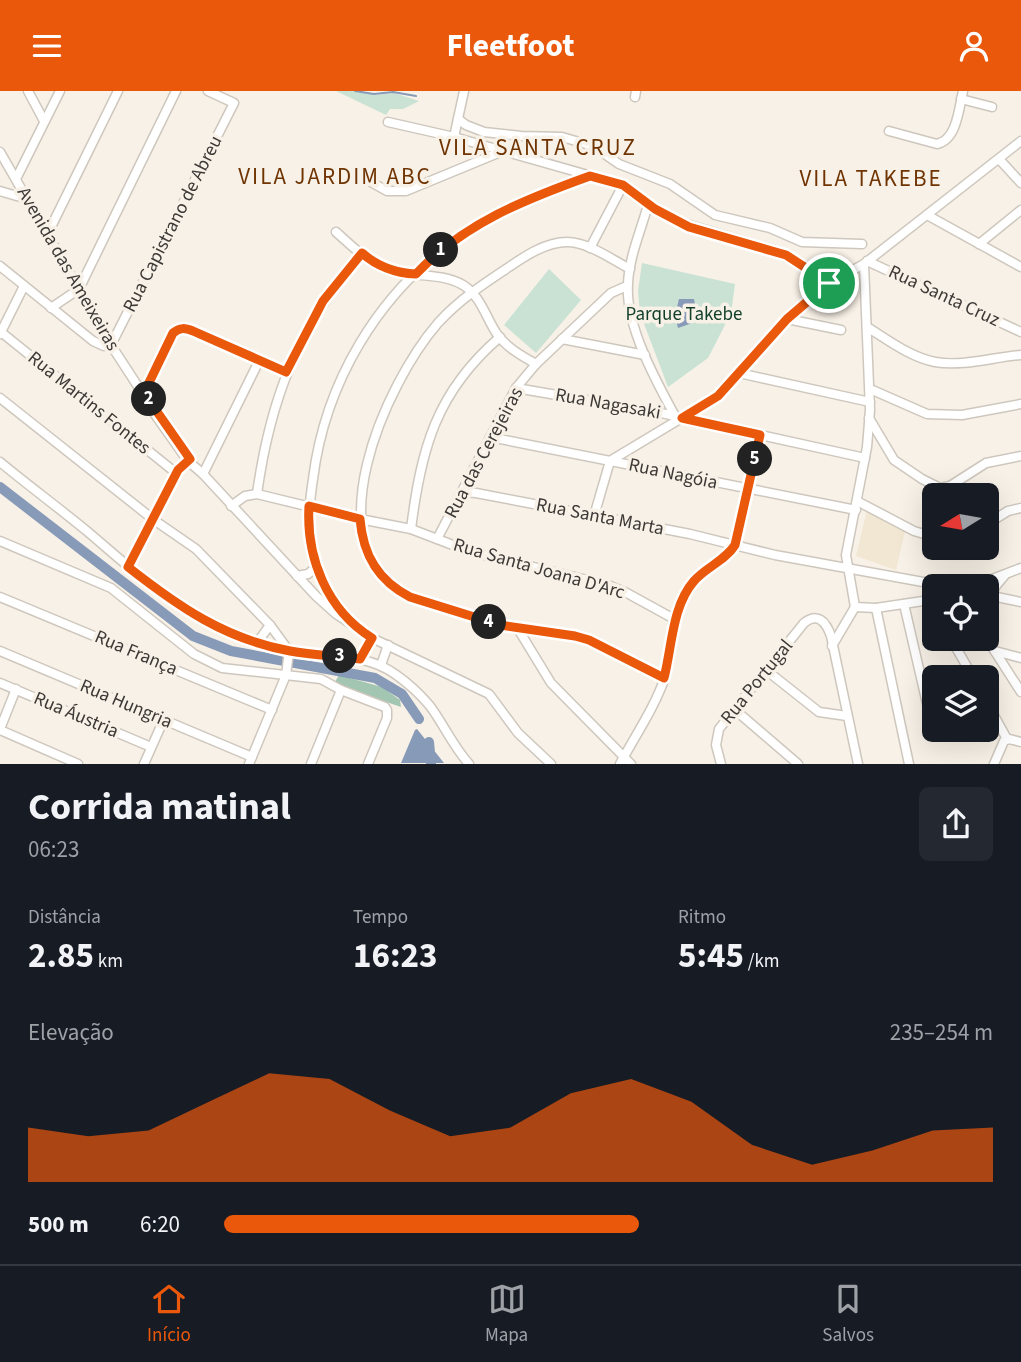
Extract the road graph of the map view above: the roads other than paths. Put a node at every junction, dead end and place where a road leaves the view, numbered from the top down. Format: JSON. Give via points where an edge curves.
{"nodes":[{"id":1,"x":27,"y":91,"type":"edge"},
{"id":2,"x":60,"y":91,"type":"edge"},
{"id":3,"x":118,"y":91,"type":"edge"},
{"id":4,"x":176,"y":91,"type":"edge"},
{"id":5,"x":208,"y":91,"type":"edge"},
{"id":6,"x":464,"y":91,"type":"edge"},
{"id":7,"x":962,"y":95,"type":"edge"},
{"id":8,"x":992,"y":107,"type":"dead end"},
{"id":9,"x":458,"y":119,"type":"junction"},
{"id":10,"x":44,"y":121,"type":"junction"},
{"id":11,"x":388,"y":122,"type":"dead end"},
{"id":12,"x":888,"y":131,"type":"dead end"},
{"id":13,"x":454,"y":137,"type":"junction"},
{"id":14,"x":1021,"y":141,"type":"edge"},
{"id":15,"x":503,"y":151,"type":"junction"},
{"id":16,"x":0,"y":152,"type":"edge"},
{"id":17,"x":999,"y":159,"type":"junction"},
{"id":18,"x":590,"y":176,"type":"junction"},
{"id":19,"x":362,"y":177,"type":"dead end"},
{"id":20,"x":16,"y":179,"type":"junction"},
{"id":21,"x":1021,"y":183,"type":"edge"},
{"id":22,"x":623,"y":185,"type":"junction"},
{"id":23,"x":0,"y":191,"type":"edge"},
{"id":24,"x":27,"y":199,"type":"junction"},
{"id":25,"x":648,"y":205,"type":"junction"},
{"id":26,"x":1021,"y":210,"type":"edge"},
{"id":27,"x":927,"y":215,"type":"junction"},
{"id":28,"x":336,"y":232,"type":"dead end"},
{"id":29,"x":47,"y":233,"type":"junction"},
{"id":30,"x":862,"y":244,"type":"dead end"},
{"id":31,"x":979,"y":244,"type":"junction"},
{"id":32,"x":590,"y":248,"type":"junction"},
{"id":33,"x":362,"y":253,"type":"junction"},
{"id":34,"x":865,"y":263,"type":"junction"},
{"id":35,"x":0,"y":266,"type":"edge"},
{"id":36,"x":1021,"y":267,"type":"edge"},
{"id":37,"x":630,"y":269,"type":"junction"},
{"id":38,"x":416,"y":274,"type":"junction"},
{"id":39,"x":829,"y":283,"type":"junction"},
{"id":40,"x":24,"y":286,"type":"junction"},
{"id":41,"x":627,"y":286,"type":"junction"},
{"id":42,"x":79,"y":289,"type":"junction"},
{"id":43,"x":471,"y":291,"type":"junction"},
{"id":44,"x":51,"y":308,"type":"junction"},
{"id":45,"x":787,"y":319,"type":"junction"},
{"id":46,"x":867,"y":327,"type":"junction"},
{"id":47,"x":841,"y":330,"type":"dead end"},
{"id":48,"x":1021,"y":331,"type":"edge"},
{"id":49,"x":0,"y":333,"type":"edge"},
{"id":50,"x":500,"y":337,"type":"junction"},
{"id":51,"x":562,"y":339,"type":"junction"},
{"id":52,"x":111,"y":345,"type":"junction"},
{"id":53,"x":645,"y":355,"type":"junction"},
{"id":54,"x":1021,"y":355,"type":"edge"},
{"id":55,"x":259,"y":361,"type":"junction"},
{"id":56,"x":536,"y":364,"type":"junction"},
{"id":57,"x":286,"y":372,"type":"junction"},
{"id":58,"x":739,"y":373,"type":"junction"},
{"id":59,"x":516,"y":388,"type":"junction"},
{"id":60,"x":870,"y":389,"type":"junction"},
{"id":61,"x":141,"y":392,"type":"junction"},
{"id":62,"x":0,"y":398,"type":"edge"},
{"id":63,"x":870,"y":402,"type":"junction"},
{"id":64,"x":668,"y":403,"type":"junction"},
{"id":65,"x":1021,"y":404,"type":"edge"},
{"id":66,"x":661,"y":413,"type":"junction"},
{"id":67,"x":679,"y":417,"type":"junction"},
{"id":68,"x":870,"y":418,"type":"junction"},
{"id":69,"x":660,"y":431,"type":"junction"},
{"id":70,"x":760,"y":435,"type":"junction"},
{"id":71,"x":490,"y":437,"type":"junction"},
{"id":72,"x":1021,"y":456,"type":"edge"},
{"id":73,"x":865,"y":458,"type":"junction"},
{"id":74,"x":610,"y":461,"type":"junction"},
{"id":75,"x":0,"y":462,"type":"edge"},
{"id":76,"x":190,"y":462,"type":"junction"},
{"id":77,"x":176,"y":473,"type":"junction"},
{"id":78,"x":203,"y":474,"type":"junction"},
{"id":79,"x":748,"y":489,"type":"junction"},
{"id":80,"x":463,"y":492,"type":"junction"},
{"id":81,"x":257,"y":494,"type":"junction"},
{"id":82,"x":231,"y":506,"type":"junction"},
{"id":83,"x":309,"y":506,"type":"junction"},
{"id":84,"x":856,"y":506,"type":"junction"},
{"id":85,"x":1021,"y":508,"type":"edge"},
{"id":86,"x":594,"y":516,"type":"junction"},
{"id":87,"x":999,"y":517,"type":"edge"},
{"id":88,"x":360,"y":519,"type":"junction"},
{"id":89,"x":154,"y":520,"type":"junction"},
{"id":90,"x":411,"y":529,"type":"junction"},
{"id":91,"x":922,"y":533,"type":"edge"},
{"id":92,"x":438,"y":540,"type":"junction"},
{"id":93,"x":0,"y":541,"type":"edge"},
{"id":94,"x":735,"y":545,"type":"junction"},
{"id":95,"x":128,"y":567,"type":"junction"},
{"id":96,"x":848,"y":567,"type":"junction"},
{"id":97,"x":316,"y":568,"type":"junction"},
{"id":98,"x":1021,"y":568,"type":"edge"},
{"id":99,"x":1007,"y":573,"type":"junction"},
{"id":100,"x":297,"y":576,"type":"junction"},
{"id":101,"x":999,"y":576,"type":"edge"},
{"id":102,"x":922,"y":581,"type":"edge"},
{"id":103,"x":999,"y":582,"type":"edge"},
{"id":104,"x":0,"y":597,"type":"edge"},
{"id":105,"x":999,"y":598,"type":"edge"},
{"id":106,"x":922,"y":601,"type":"edge"},
{"id":107,"x":1021,"y":603,"type":"edge"},
{"id":108,"x":904,"y":604,"type":"junction"},
{"id":109,"x":855,"y":607,"type":"junction"},
{"id":110,"x":876,"y":608,"type":"junction"},
{"id":111,"x":676,"y":620,"type":"junction"},
{"id":112,"x":270,"y":625,"type":"junction"},
{"id":113,"x":354,"y":626,"type":"junction"},
{"id":114,"x":517,"y":629,"type":"junction"},
{"id":115,"x":372,"y":638,"type":"junction"},
{"id":116,"x":257,"y":643,"type":"junction"},
{"id":117,"x":388,"y":645,"type":"junction"},
{"id":118,"x":832,"y":646,"type":"junction"},
{"id":119,"x":0,"y":651,"type":"edge"},
{"id":120,"x":289,"y":652,"type":"junction"},
{"id":121,"x":995,"y":652,"type":"joint"},
{"id":122,"x":1021,"y":658,"type":"edge"},
{"id":123,"x":360,"y":659,"type":"junction"},
{"id":124,"x":381,"y":665,"type":"junction"},
{"id":125,"x":766,"y":670,"type":"junction"},
{"id":126,"x":287,"y":673,"type":"junction"},
{"id":127,"x":664,"y":678,"type":"junction"},
{"id":128,"x":922,"y":682,"type":"edge"},
{"id":129,"x":0,"y":683,"type":"edge"},
{"id":130,"x":16,"y":689,"type":"junction"},
{"id":131,"x":341,"y":690,"type":"junction"},
{"id":132,"x":1021,"y":692,"type":"edge"},
{"id":133,"x":734,"y":709,"type":"junction"},
{"id":134,"x":272,"y":710,"type":"junction"},
{"id":135,"x":847,"y":716,"type":"junction"},
{"id":136,"x":163,"y":719,"type":"junction"},
{"id":137,"x":999,"y":725,"type":"edge"},
{"id":138,"x":0,"y":729,"type":"edge"},
{"id":139,"x":1007,"y":739,"type":"junction"},
{"id":140,"x":1021,"y":742,"type":"edge"},
{"id":141,"x":151,"y":747,"type":"junction"},
{"id":142,"x":250,"y":760,"type":"edge"},
{"id":143,"x":622,"y":760,"type":"edge"},
{"id":144,"x":78,"y":764,"type":"edge"},
{"id":145,"x":144,"y":764,"type":"edge"},
{"id":146,"x":311,"y":764,"type":"edge"},
{"id":147,"x":368,"y":764,"type":"edge"},
{"id":148,"x":469,"y":764,"type":"edge"},
{"id":149,"x":551,"y":764,"type":"edge"},
{"id":150,"x":631,"y":764,"type":"edge"},
{"id":151,"x":720,"y":764,"type":"edge"},
{"id":152,"x":798,"y":764,"type":"edge"},
{"id":153,"x":858,"y":764,"type":"edge"},
{"id":154,"x":909,"y":764,"type":"edge"},
{"id":155,"x":994,"y":764,"type":"edge"}],
"edges":[{"from":1,"to":10,"type":"street"},
{"from":2,"to":10,"type":"street"},
{"from":3,"to":29,"type":"street"},
{"from":4,"to":42,"type":"street"},
{"from":5,"to":52,"type":"street","name":"Rua Capistrano de Abreu","via":[[234,103]]},
{"from":6,"to":9,"type":"street"},
{"from":7,"to":8,"type":"street"},
{"from":7,"to":12,"type":"street","via":[[951,136],[940,144]]},
{"from":9,"to":13,"type":"street"},
{"from":9,"to":30,"type":"street","via":[[484,132],[562,137],[593,146],[619,165],[670,184],[715,215],[770,227],[791,239]]},
{"from":10,"to":20,"type":"street"},
{"from":11,"to":13,"type":"street"},
{"from":13,"to":15,"type":"street"},
{"from":14,"to":17,"type":"street"},
{"from":15,"to":18,"type":"street"},
{"from":15,"to":19,"type":"street","via":[[406,191],[387,191]]},
{"from":16,"to":20,"type":"street","name":"Avenida das Ameixeiras"},
{"from":17,"to":21,"type":"street"},
{"from":17,"to":27,"type":"street"},
{"from":18,"to":22,"type":"street"},
{"from":18,"to":38,"type":"street","via":[[491,216],[441,249]]},
{"from":20,"to":24,"type":"street","name":"Avenida das Ameixeiras"},
{"from":22,"to":25,"type":"street"},
{"from":22,"to":32,"type":"street"},
{"from":23,"to":24,"type":"street"},
{"from":24,"to":29,"type":"street","name":"Avenida das Ameixeiras"},
{"from":25,"to":37,"type":"street"},
{"from":25,"to":39,"type":"street","via":[[689,227],[777,251]]},
{"from":26,"to":31,"type":"street"},
{"from":27,"to":31,"type":"street"},
{"from":27,"to":34,"type":"street"},
{"from":28,"to":33,"type":"street"},
{"from":29,"to":42,"type":"street","name":"Avenida das Ameixeiras"},
{"from":31,"to":36,"type":"street"},
{"from":32,"to":37,"type":"street"},
{"from":32,"to":43,"type":"street","via":[[566,242],[545,248]]},
{"from":33,"to":38,"type":"street","via":[[390,270]]},
{"from":33,"to":57,"type":"street","via":[[323,301]]},
{"from":34,"to":39,"type":"street"},
{"from":34,"to":46,"type":"street"},
{"from":34,"to":48,"type":"street","name":"Rua Santa Cruz"},
{"from":35,"to":40,"type":"street"},
{"from":37,"to":41,"type":"street"},
{"from":38,"to":43,"type":"street","via":[[457,282]]},
{"from":38,"to":83,"type":"street","via":[[371,324],[335,391],[317,449]]},
{"from":39,"to":45,"type":"street"},
{"from":40,"to":44,"type":"street"},
{"from":40,"to":49,"type":"street"},
{"from":41,"to":51,"type":"street","name":"Rua das Cerejeiras","via":[[611,293]]},
{"from":41,"to":53,"type":"street"},
{"from":42,"to":44,"type":"street"},
{"from":42,"to":52,"type":"street","name":"Avenida das Ameixeiras"},
{"from":43,"to":50,"type":"street"},
{"from":43,"to":88,"type":"street","via":[[424,342],[387,403],[370,455]]},
{"from":44,"to":52,"type":"street","via":[[93,341]]},
{"from":45,"to":47,"type":"street"},
{"from":45,"to":58,"type":"street"},
{"from":46,"to":54,"type":"street","via":[[934,362]]},
{"from":46,"to":60,"type":"street"},
{"from":49,"to":77,"type":"street","name":"Rua Martins Fontes"},
{"from":50,"to":56,"type":"street"},
{"from":50,"to":90,"type":"street","via":[[474,361],[441,409],[424,450]]},
{"from":51,"to":53,"type":"street"},
{"from":51,"to":56,"type":"street","name":"Rua das Cerejeiras"},
{"from":52,"to":61,"type":"street","name":"Avenida das Ameixeiras"},
{"from":53,"to":64,"type":"street"},
{"from":55,"to":57,"type":"street"},
{"from":55,"to":61,"type":"street","via":[[182,328],[173,333]]},
{"from":55,"to":78,"type":"street"},
{"from":56,"to":59,"type":"street","name":"Rua das Cerejeiras"},
{"from":57,"to":81,"type":"street","via":[[270,420]]},
{"from":58,"to":63,"type":"street"},
{"from":58,"to":67,"type":"street","via":[[718,396]]},
{"from":59,"to":66,"type":"street","name":"Rua Nagasaki"},
{"from":59,"to":71,"type":"street","name":"Rua das Cerejeiras"},
{"from":60,"to":63,"type":"street"},
{"from":60,"to":65,"type":"street","via":[[927,414],[962,415]]},
{"from":61,"to":76,"type":"street","name":"Avenida das Ameixeiras"},
{"from":62,"to":89,"type":"street"},
{"from":63,"to":68,"type":"street"},
{"from":64,"to":66,"type":"street"},
{"from":64,"to":67,"type":"street"},
{"from":66,"to":67,"type":"street","name":"Rua Nagasaki"},
{"from":66,"to":69,"type":"street"},
{"from":67,"to":69,"type":"street"},
{"from":67,"to":70,"type":"street","name":"Rua Nagasaki"},
{"from":68,"to":72,"type":"street","via":[[894,460],[940,488],[986,463]]},
{"from":68,"to":73,"type":"street"},
{"from":69,"to":74,"type":"street"},
{"from":70,"to":73,"type":"street","name":"Rua Nagasaki"},
{"from":70,"to":79,"type":"street"},
{"from":71,"to":74,"type":"street","name":"Rua Nagóia"},
{"from":71,"to":80,"type":"street","name":"Rua das Cerejeiras"},
{"from":73,"to":84,"type":"street"},
{"from":74,"to":79,"type":"street","name":"Rua Nagóia"},
{"from":74,"to":86,"type":"street"},
{"from":75,"to":95,"type":"street"},
{"from":76,"to":77,"type":"street"},
{"from":76,"to":78,"type":"street","name":"Avenida das Ameixeiras"},
{"from":77,"to":89,"type":"street"},
{"from":78,"to":82,"type":"street","name":"Avenida das Ameixeiras"},
{"from":79,"to":84,"type":"street","name":"Rua Nagóia"},
{"from":79,"to":94,"type":"street"},
{"from":80,"to":86,"type":"street","name":"Rua Santa Marta"},
{"from":80,"to":92,"type":"street","name":"Rua das Cerejeiras"},
{"from":81,"to":82,"type":"street"},
{"from":81,"to":83,"type":"street","name":"Rua Santa Joana D'Arc"},
{"from":82,"to":100,"type":"street","name":"Avenida das Ameixeiras"},
{"from":83,"to":88,"type":"street","name":"Rua Santa Joana D'Arc"},
{"from":83,"to":97,"type":"street"},
{"from":84,"to":91,"type":"street","name":"Rua Nagóia"},
{"from":84,"to":96,"type":"street","via":[[846,555]]},
{"from":85,"to":87,"type":"street"},
{"from":86,"to":94,"type":"street","name":"Rua Santa Marta"},
{"from":88,"to":90,"type":"street","name":"Rua Santa Joana D'Arc"},
{"from":88,"to":114,"type":"street","via":[[371,561],[398,591],[445,610]]},
{"from":89,"to":95,"type":"street"},
{"from":89,"to":112,"type":"street","via":[[196,548]]},
{"from":90,"to":92,"type":"street","name":"Rua Santa Joana D'Arc"},
{"from":92,"to":111,"type":"street","name":"Rua Santa Joana D'Arc","via":[[608,585]]},
{"from":93,"to":126,"type":"street","via":[[119,593],[208,662],[238,670]]},
{"from":94,"to":96,"type":"street","name":"Rua Santa Marta"},
{"from":94,"to":111,"type":"street","via":[[688,588]]},
{"from":95,"to":116,"type":"street","via":[[190,613]]},
{"from":96,"to":102,"type":"street","name":"Rua Santa Marta"},
{"from":96,"to":109,"type":"street"},
{"from":97,"to":100,"type":"street"},
{"from":97,"to":113,"type":"street"},
{"from":98,"to":99,"type":"street"},
{"from":99,"to":101,"type":"street"},
{"from":99,"to":103,"type":"street"},
{"from":100,"to":113,"type":"street","name":"Avenida das Ameixeiras"},
{"from":104,"to":134,"type":"street","name":"Rua França"},
{"from":105,"to":107,"type":"street"},
{"from":106,"to":108,"type":"street"},
{"from":108,"to":110,"type":"street"},
{"from":108,"to":128,"type":"street"},
{"from":109,"to":110,"type":"street"},
{"from":109,"to":118,"type":"street"},
{"from":110,"to":154,"type":"street"},
{"from":111,"to":127,"type":"street"},
{"from":112,"to":116,"type":"street"},
{"from":112,"to":120,"type":"street"},
{"from":113,"to":115,"type":"street","name":"Avenida das Ameixeiras"},
{"from":114,"to":127,"type":"street","via":[[589,640]]},
{"from":114,"to":143,"type":"street","via":[[551,683]]},
{"from":115,"to":117,"type":"street","name":"Avenida das Ameixeiras"},
{"from":115,"to":123,"type":"street"},
{"from":116,"to":120,"type":"street"},
{"from":117,"to":124,"type":"street"},
{"from":117,"to":149,"type":"street","name":"Avenida das Ameixeiras","via":[[489,694],[518,733]]},
{"from":118,"to":125,"type":"street","name":"Rua Portugal","via":[[828,627],[822,619],[811,618]]},
{"from":118,"to":135,"type":"street"},
{"from":119,"to":136,"type":"street","name":"Rua Hungria"},
{"from":120,"to":123,"type":"street"},
{"from":120,"to":126,"type":"street"},
{"from":121,"to":122,"type":"street"},
{"from":121,"to":132,"type":"street"},
{"from":123,"to":124,"type":"street"},
{"from":124,"to":148,"type":"street","via":[[420,694]]},
{"from":125,"to":133,"type":"street","name":"Rua Portugal"},
{"from":125,"to":135,"type":"street","via":[[819,712]]},
{"from":126,"to":131,"type":"street","via":[[321,679]]},
{"from":126,"to":134,"type":"street"},
{"from":127,"to":143,"type":"street"},
{"from":129,"to":130,"type":"street","name":"Rua Áustria"},
{"from":130,"to":138,"type":"street"},
{"from":130,"to":141,"type":"street","name":"Rua Áustria"},
{"from":131,"to":146,"type":"street"},
{"from":131,"to":147,"type":"street","via":[[387,710]]},
{"from":133,"to":151,"type":"street","name":"Rua Portugal","via":[[716,738]]},
{"from":133,"to":152,"type":"street"},
{"from":134,"to":142,"type":"street"},
{"from":135,"to":153,"type":"street"},
{"from":136,"to":141,"type":"street"},
{"from":136,"to":142,"type":"street","name":"Rua Hungria"},
{"from":137,"to":139,"type":"street"},
{"from":138,"to":144,"type":"street"},
{"from":139,"to":140,"type":"street"},
{"from":139,"to":155,"type":"street"},
{"from":141,"to":145,"type":"street"},
{"from":143,"to":150,"type":"street"}]}
